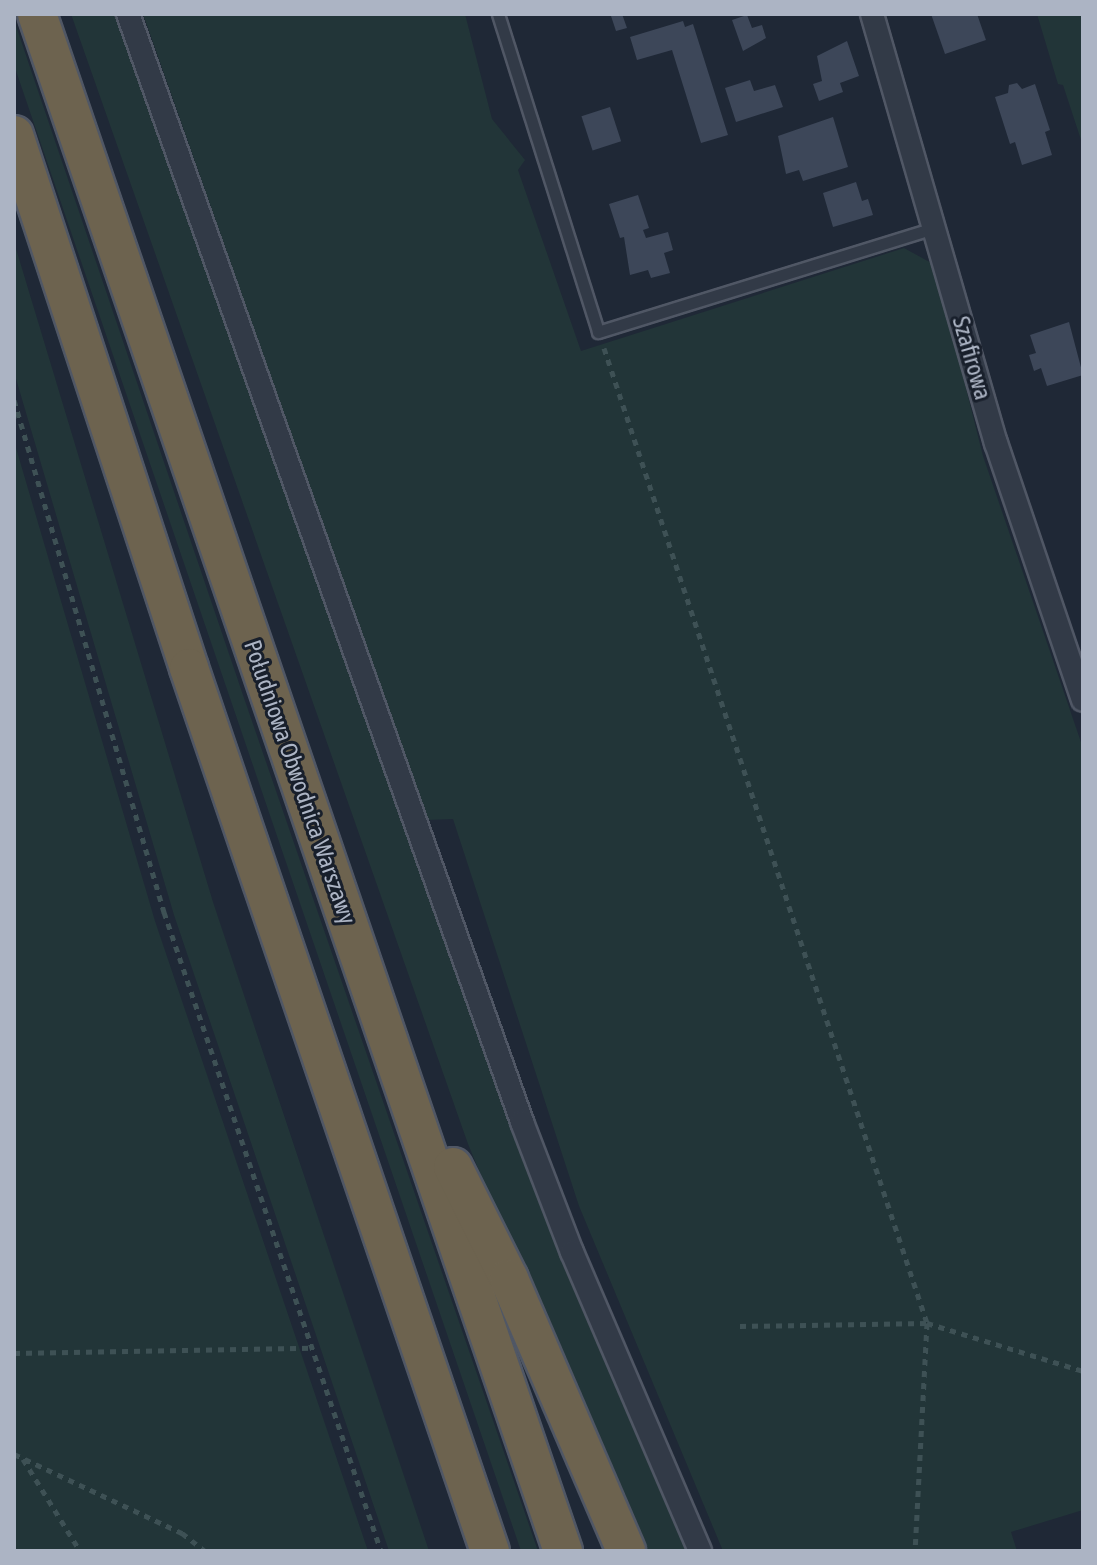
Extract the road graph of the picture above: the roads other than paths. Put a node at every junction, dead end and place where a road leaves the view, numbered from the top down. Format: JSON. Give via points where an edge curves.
{"nodes":[{"id":1,"x":37,"y":14,"type":"edge"},
{"id":2,"x":128,"y":14,"type":"edge"},
{"id":3,"x":498,"y":14,"type":"edge"},
{"id":4,"x":872,"y":14,"type":"edge"},
{"id":5,"x":14,"y":135,"type":"edge"},
{"id":6,"x":934,"y":228,"type":"junction"},
{"id":7,"x":1083,"y":700,"type":"edge"},
{"id":8,"x":389,"y":1040,"type":"junction"},
{"id":9,"x":490,"y":1551,"type":"edge"},
{"id":10,"x":563,"y":1551,"type":"edge"},
{"id":11,"x":626,"y":1551,"type":"edge"},
{"id":12,"x":700,"y":1551,"type":"edge"}],
"edges":[{"from":1,"to":8,"type":"highway","name":"Południowa Obwodnica Warszawy"},
{"from":2,"to":12,"type":"street","via":[[522,1122]]},
{"from":3,"to":6,"type":"lane","via":[[598,332]]},
{"from":4,"to":6,"type":"street","name":"Szafirowa"},
{"from":5,"to":9,"type":"highway"},
{"from":6,"to":7,"type":"street","name":"Szafirowa","via":[[996,443]]},
{"from":8,"to":10,"type":"highway","name":"Południowa Obwodnica Warszawy"},
{"from":8,"to":11,"type":"highway","via":[[509,1279]]}]}
